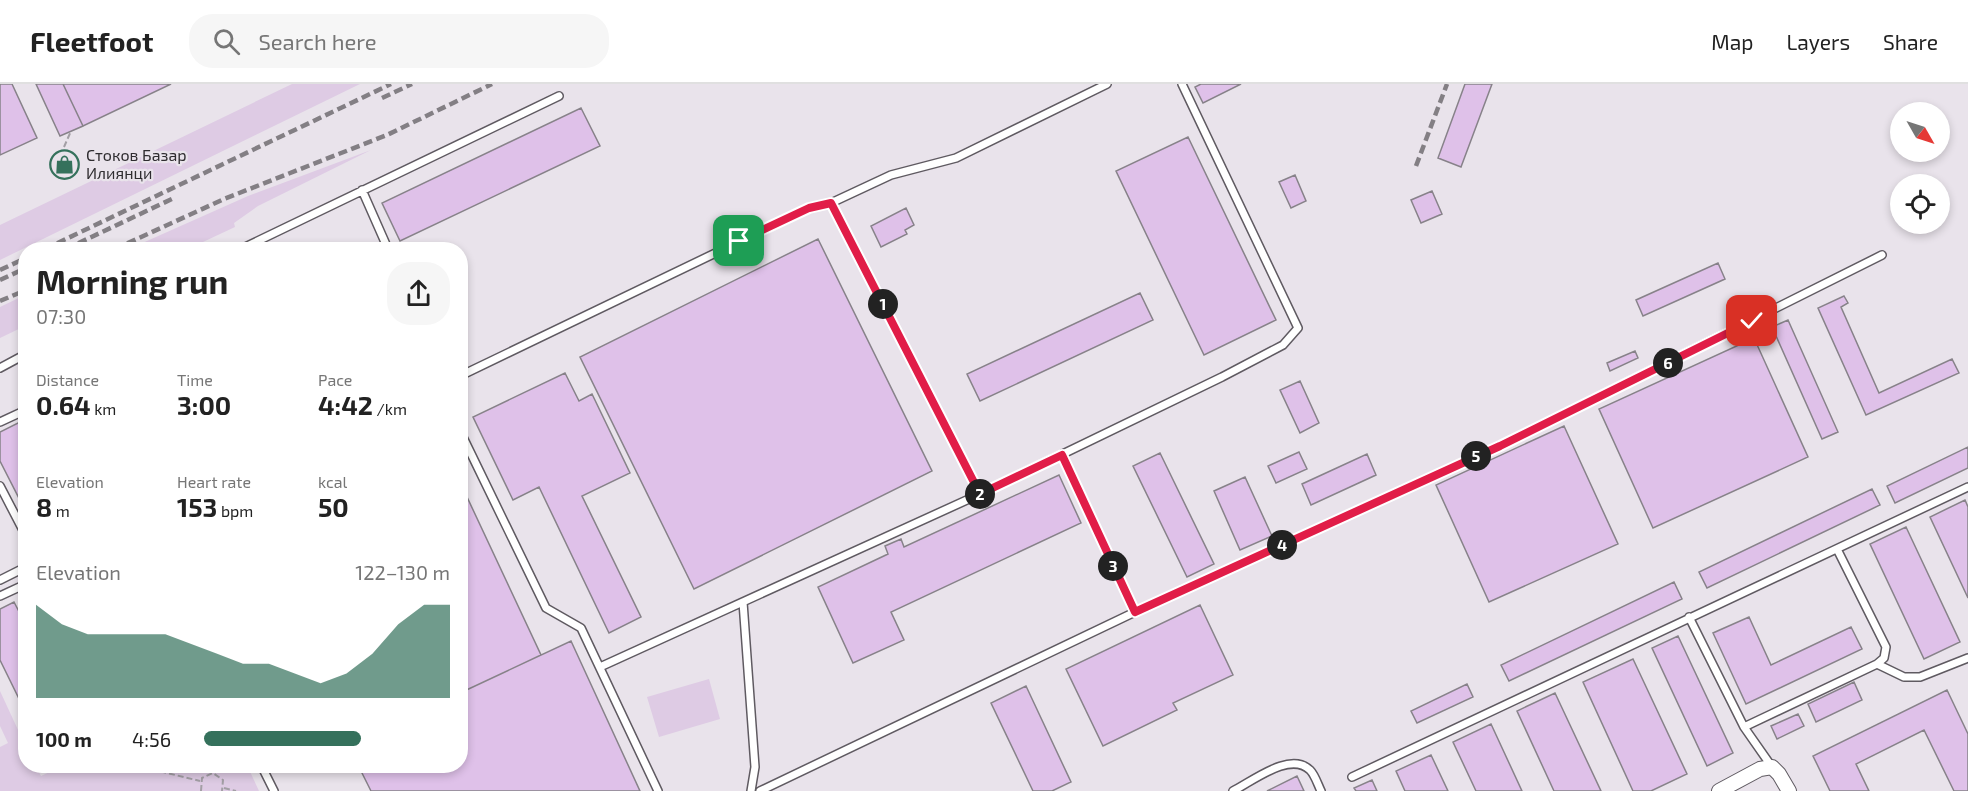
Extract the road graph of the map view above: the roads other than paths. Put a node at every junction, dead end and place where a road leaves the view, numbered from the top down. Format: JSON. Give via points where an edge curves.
{"nodes":[{"id":1,"x":1107,"y":84,"type":"edge"},
{"id":2,"x":1182,"y":84,"type":"edge"},
{"id":3,"x":559,"y":96,"type":"dead end"},
{"id":4,"x":362,"y":190,"type":"junction"},
{"id":5,"x":831,"y":203,"type":"junction"},
{"id":6,"x":256,"y":242,"type":"edge"},
{"id":7,"x":385,"y":242,"type":"edge"},
{"id":8,"x":1882,"y":255,"type":"dead end"},
{"id":9,"x":18,"y":358,"type":"edge"},
{"id":10,"x":0,"y":368,"type":"edge"},
{"id":11,"x":468,"y":372,"type":"edge"},
{"id":12,"x":18,"y":414,"type":"edge"},
{"id":13,"x":0,"y":422,"type":"edge"},
{"id":14,"x":468,"y":447,"type":"edge"},
{"id":15,"x":1062,"y":455,"type":"junction"},
{"id":16,"x":0,"y":486,"type":"edge"},
{"id":17,"x":1968,"y":487,"type":"edge"},
{"id":18,"x":980,"y":494,"type":"junction"},
{"id":19,"x":18,"y":521,"type":"edge"},
{"id":20,"x":1837,"y":549,"type":"junction"},
{"id":21,"x":18,"y":571,"type":"edge"},
{"id":22,"x":0,"y":580,"type":"edge"},
{"id":23,"x":18,"y":588,"type":"edge"},
{"id":24,"x":0,"y":596,"type":"edge"},
{"id":25,"x":743,"y":602,"type":"junction"},
{"id":26,"x":1135,"y":612,"type":"junction"},
{"id":27,"x":1689,"y":617,"type":"junction"},
{"id":28,"x":1968,"y":658,"type":"edge"},
{"id":29,"x":1877,"y":664,"type":"junction"},
{"id":30,"x":600,"y":667,"type":"junction"},
{"id":31,"x":1744,"y":727,"type":"junction"},
{"id":32,"x":1772,"y":767,"type":"junction"},
{"id":33,"x":265,"y":773,"type":"edge"},
{"id":34,"x":1352,"y":777,"type":"dead end"},
{"id":35,"x":274,"y":791,"type":"edge"},
{"id":36,"x":657,"y":791,"type":"edge"},
{"id":37,"x":751,"y":791,"type":"edge"},
{"id":38,"x":760,"y":791,"type":"edge"},
{"id":39,"x":1233,"y":791,"type":"edge"},
{"id":40,"x":1321,"y":791,"type":"edge"},
{"id":41,"x":1719,"y":791,"type":"edge"},
{"id":42,"x":1789,"y":791,"type":"edge"}],
"edges":[{"from":1,"to":5,"type":"lane","via":[[956,158],[891,175]]},
{"from":2,"to":15,"type":"lane","via":[[1298,328],[1283,345],[1264,356]]},
{"from":3,"to":4,"type":"lane"},
{"from":4,"to":6,"type":"lane"},
{"from":4,"to":7,"type":"lane"},
{"from":5,"to":11,"type":"lane","via":[[809,208]]},
{"from":5,"to":18,"type":"lane"},
{"from":8,"to":26,"type":"lane","via":[[1500,446]]},
{"from":9,"to":10,"type":"lane"},
{"from":12,"to":13,"type":"lane"},
{"from":14,"to":30,"type":"lane","via":[[546,608],[581,628]]},
{"from":15,"to":18,"type":"lane"},
{"from":15,"to":26,"type":"lane"},
{"from":16,"to":19,"type":"lane"},
{"from":17,"to":20,"type":"lane"},
{"from":18,"to":25,"type":"lane"},
{"from":20,"to":27,"type":"lane"},
{"from":20,"to":29,"type":"lane","via":[[1886,647],[1884,658]]},
{"from":21,"to":22,"type":"lane"},
{"from":23,"to":24,"type":"lane"},
{"from":25,"to":30,"type":"lane"},
{"from":25,"to":37,"type":"lane","via":[[755,767]]},
{"from":26,"to":38,"type":"lane"},
{"from":27,"to":31,"type":"lane"},
{"from":27,"to":34,"type":"lane"},
{"from":28,"to":29,"type":"lane","via":[[1920,677],[1904,677]]},
{"from":29,"to":31,"type":"lane"},
{"from":30,"to":36,"type":"lane"},
{"from":31,"to":32,"type":"lane"},
{"from":32,"to":41,"type":"street","via":[[1760,769]]},
{"from":32,"to":42,"type":"street"},
{"from":33,"to":35,"type":"lane"},
{"from":39,"to":40,"type":"lane","via":[[1288,762],[1299,763],[1311,771]]}]}
